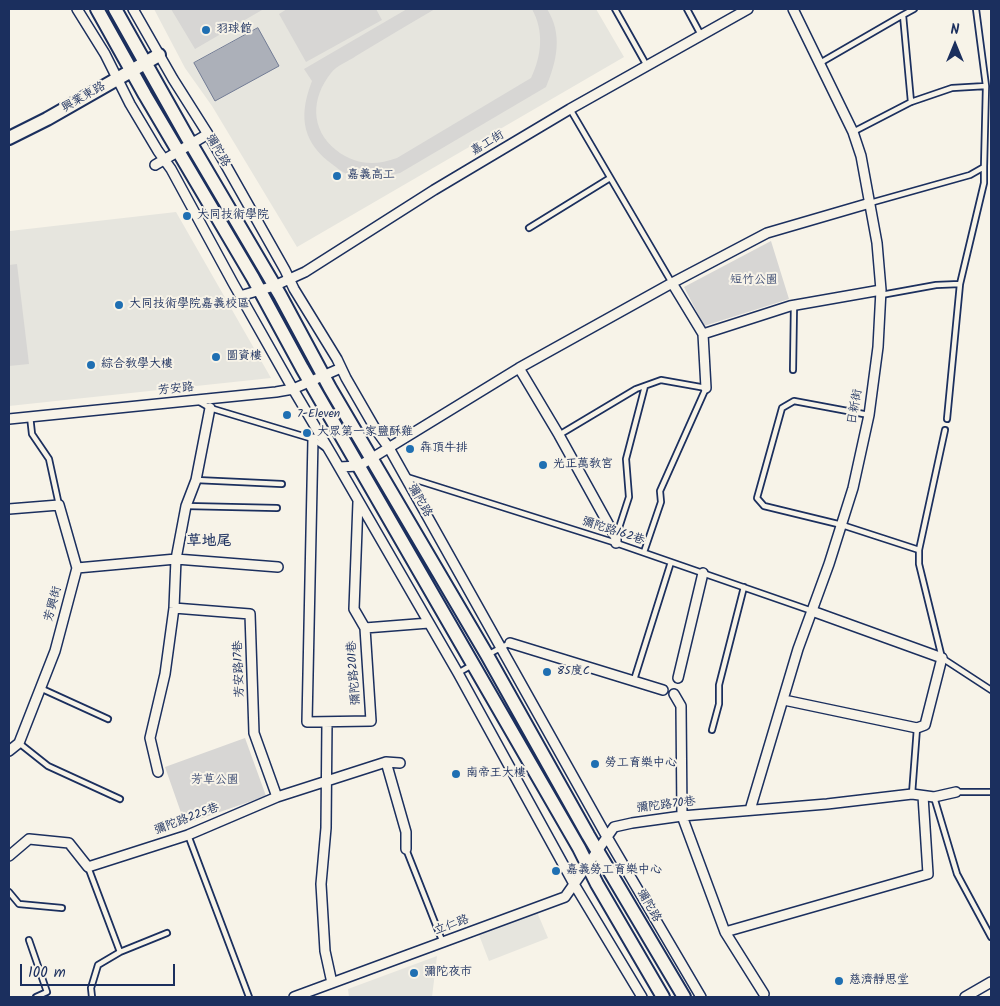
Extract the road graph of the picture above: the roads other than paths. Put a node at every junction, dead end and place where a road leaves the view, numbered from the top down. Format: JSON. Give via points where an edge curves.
{"nodes":[{"id":1,"x":77,"y":9,"type":"edge"},
{"id":2,"x":97,"y":9,"type":"edge"},
{"id":3,"x":115,"y":9,"type":"edge"},
{"id":4,"x":133,"y":9,"type":"edge"},
{"id":5,"x":615,"y":9,"type":"edge"},
{"id":6,"x":687,"y":9,"type":"edge"},
{"id":7,"x":748,"y":9,"type":"edge"},
{"id":8,"x":793,"y":9,"type":"edge"},
{"id":9,"x":914,"y":9,"type":"edge"},
{"id":10,"x":976,"y":9,"type":"edge"},
{"id":11,"x":903,"y":15,"type":"junction"},
{"id":12,"x":701,"y":35,"type":"junction"},
{"id":13,"x":159,"y":55,"type":"junction"},
{"id":14,"x":146,"y":62,"type":"junction"},
{"id":15,"x":820,"y":63,"type":"junction"},
{"id":16,"x":647,"y":66,"type":"junction"},
{"id":17,"x":132,"y":71,"type":"junction"},
{"id":18,"x":118,"y":78,"type":"junction"},
{"id":19,"x":986,"y":86,"type":"junction"},
{"id":20,"x":911,"y":102,"type":"junction"},
{"id":21,"x":570,"y":109,"type":"junction"},
{"id":22,"x":854,"y":132,"type":"junction"},
{"id":23,"x":208,"y":134,"type":"junction"},
{"id":24,"x":9,"y":138,"type":"edge"},
{"id":25,"x":192,"y":144,"type":"junction"},
{"id":26,"x":179,"y":151,"type":"junction"},
{"id":27,"x":165,"y":160,"type":"junction"},
{"id":28,"x":155,"y":165,"type":"dead end"},
{"id":29,"x":984,"y":167,"type":"junction"},
{"id":30,"x":610,"y":178,"type":"junction"},
{"id":31,"x":870,"y":204,"type":"junction"},
{"id":32,"x":529,"y":228,"type":"dead end"},
{"id":33,"x":289,"y":279,"type":"junction"},
{"id":34,"x":672,"y":284,"type":"junction"},
{"id":35,"x":960,"y":284,"type":"junction"},
{"id":36,"x":274,"y":286,"type":"junction"},
{"id":37,"x":259,"y":290,"type":"junction"},
{"id":38,"x":881,"y":293,"type":"junction"},
{"id":39,"x":240,"y":296,"type":"junction"},
{"id":40,"x":794,"y":305,"type":"junction"},
{"id":41,"x":702,"y":334,"type":"junction"},
{"id":42,"x":341,"y":368,"type":"junction"},
{"id":43,"x":519,"y":368,"type":"junction"},
{"id":44,"x":793,"y":370,"type":"dead end"},
{"id":45,"x":323,"y":375,"type":"junction"},
{"id":46,"x":310,"y":382,"type":"junction"},
{"id":47,"x":645,"y":386,"type":"junction"},
{"id":48,"x":706,"y":388,"type":"junction"},
{"id":49,"x":293,"y":389,"type":"junction"},
{"id":50,"x":196,"y":400,"type":"junction"},
{"id":51,"x":210,"y":408,"type":"junction"},
{"id":52,"x":869,"y":415,"type":"junction"},
{"id":53,"x":30,"y":416,"type":"junction"},
{"id":54,"x":9,"y":419,"type":"edge"},
{"id":55,"x":947,"y":419,"type":"dead end"},
{"id":56,"x":945,"y":430,"type":"dead end"},
{"id":57,"x":558,"y":435,"type":"junction"},
{"id":58,"x":313,"y":439,"type":"junction"},
{"id":59,"x":389,"y":448,"type":"junction"},
{"id":60,"x":332,"y":455,"type":"junction"},
{"id":61,"x":372,"y":458,"type":"junction"},
{"id":62,"x":358,"y":466,"type":"junction"},
{"id":63,"x":339,"y":467,"type":"junction"},
{"id":64,"x":405,"y":477,"type":"junction"},
{"id":65,"x":196,"y":480,"type":"junction"},
{"id":66,"x":282,"y":484,"type":"dead end"},
{"id":67,"x":358,"y":502,"type":"junction"},
{"id":68,"x":59,"y":505,"type":"junction"},
{"id":69,"x":186,"y":506,"type":"junction"},
{"id":70,"x":277,"y":508,"type":"dead end"},
{"id":71,"x":9,"y":510,"type":"edge"},
{"id":72,"x":842,"y":525,"type":"junction"},
{"id":73,"x":616,"y":540,"type":"junction"},
{"id":74,"x":919,"y":550,"type":"junction"},
{"id":75,"x":644,"y":552,"type":"junction"},
{"id":76,"x":176,"y":559,"type":"junction"},
{"id":77,"x":671,"y":562,"type":"junction"},
{"id":78,"x":278,"y":567,"type":"dead end"},
{"id":79,"x":77,"y":568,"type":"junction"},
{"id":80,"x":704,"y":573,"type":"junction"},
{"id":81,"x":744,"y":588,"type":"junction"},
{"id":82,"x":174,"y":608,"type":"junction"},
{"id":83,"x":812,"y":611,"type":"junction"},
{"id":84,"x":429,"y":623,"type":"junction"},
{"id":85,"x":365,"y":628,"type":"junction"},
{"id":86,"x":506,"y":645,"type":"junction"},
{"id":87,"x":487,"y":655,"type":"junction"},
{"id":88,"x":942,"y":658,"type":"junction"},
{"id":89,"x":473,"y":665,"type":"junction"},
{"id":90,"x":458,"y":674,"type":"junction"},
{"id":91,"x":678,"y":678,"type":"dead end"},
{"id":92,"x":634,"y":680,"type":"junction"},
{"id":93,"x":40,"y":688,"type":"junction"},
{"id":94,"x":663,"y":690,"type":"dead end"},
{"id":95,"x":991,"y":690,"type":"edge"},
{"id":96,"x":674,"y":694,"type":"dead end"},
{"id":97,"x":784,"y":700,"type":"junction"},
{"id":98,"x":108,"y":719,"type":"dead end"},
{"id":99,"x":327,"y":722,"type":"junction"},
{"id":100,"x":917,"y":728,"type":"junction"},
{"id":101,"x":712,"y":730,"type":"dead end"},
{"id":102,"x":19,"y":743,"type":"junction"},
{"id":103,"x":9,"y":751,"type":"edge"},
{"id":104,"x":386,"y":762,"type":"junction"},
{"id":105,"x":400,"y":763,"type":"dead end"},
{"id":106,"x":158,"y":772,"type":"dead end"},
{"id":107,"x":328,"y":780,"type":"junction"},
{"id":108,"x":956,"y":792,"type":"joint"},
{"id":109,"x":991,"y":792,"type":"edge"},
{"id":110,"x":912,"y":794,"type":"junction"},
{"id":111,"x":923,"y":796,"type":"junction"},
{"id":112,"x":277,"y":797,"type":"junction"},
{"id":113,"x":934,"y":797,"type":"junction"},
{"id":114,"x":120,"y":800,"type":"dead end"},
{"id":115,"x":750,"y":810,"type":"junction"},
{"id":116,"x":682,"y":816,"type":"junction"},
{"id":117,"x":188,"y":834,"type":"junction"},
{"id":118,"x":607,"y":837,"type":"junction"},
{"id":119,"x":406,"y":849,"type":"joint"},
{"id":120,"x":598,"y":851,"type":"junction"},
{"id":121,"x":9,"y":856,"type":"edge"},
{"id":122,"x":587,"y":864,"type":"junction"},
{"id":123,"x":88,"y":866,"type":"junction"},
{"id":124,"x":574,"y":884,"type":"junction"},
{"id":125,"x":9,"y":892,"type":"edge"},
{"id":126,"x":62,"y":908,"type":"dead end"},
{"id":127,"x":725,"y":932,"type":"junction"},
{"id":128,"x":167,"y":933,"type":"dead end"},
{"id":129,"x":991,"y":937,"type":"edge"},
{"id":130,"x":29,"y":940,"type":"dead end"},
{"id":131,"x":443,"y":943,"type":"junction"},
{"id":132,"x":120,"y":952,"type":"junction"},
{"id":133,"x":991,"y":982,"type":"edge"},
{"id":134,"x":332,"y":983,"type":"junction"},
{"id":135,"x":764,"y":994,"type":"dead end"},
{"id":136,"x":36,"y":997,"type":"edge"},
{"id":137,"x":92,"y":997,"type":"edge"},
{"id":138,"x":249,"y":997,"type":"edge"},
{"id":139,"x":294,"y":997,"type":"edge"},
{"id":140,"x":642,"y":997,"type":"edge"},
{"id":141,"x":663,"y":997,"type":"edge"},
{"id":142,"x":684,"y":997,"type":"edge"},
{"id":143,"x":700,"y":997,"type":"edge"},
{"id":144,"x":965,"y":997,"type":"edge"}],
"edges":[{"from":1,"to":18,"type":"street"},
{"from":2,"to":17,"type":"street"},
{"from":3,"to":14,"type":"street","name":"彌陀路"},
{"from":4,"to":13,"type":"street","name":"彌陀路"},
{"from":5,"to":16,"type":"lane"},
{"from":6,"to":12,"type":"lane"},
{"from":7,"to":12,"type":"street","name":"嘉工街"},
{"from":8,"to":15,"type":"street","name":"日新街"},
{"from":9,"to":11,"type":"lane"},
{"from":10,"to":19,"type":"lane"},
{"from":11,"to":15,"type":"lane"},
{"from":11,"to":20,"type":"lane"},
{"from":12,"to":16,"type":"street","name":"嘉工街"},
{"from":13,"to":14,"type":"street","name":"興業東路"},
{"from":13,"to":23,"type":"street","name":"彌陀路"},
{"from":14,"to":17,"type":"street","name":"興業東路"},
{"from":14,"to":25,"type":"street","name":"彌陀路"},
{"from":15,"to":22,"type":"street","name":"日新街"},
{"from":16,"to":21,"type":"street","name":"嘉工街"},
{"from":17,"to":18,"type":"street","name":"興業東路"},
{"from":17,"to":26,"type":"street"},
{"from":18,"to":24,"type":"street","name":"興業東路"},
{"from":18,"to":27,"type":"street","via":[[130,104]]},
{"from":19,"to":20,"type":"lane","via":[[952,88]]},
{"from":19,"to":29,"type":"lane"},
{"from":20,"to":22,"type":"lane"},
{"from":21,"to":30,"type":"lane"},
{"from":21,"to":33,"type":"street","name":"嘉工街"},
{"from":22,"to":31,"type":"street","name":"日新街"},
{"from":23,"to":25,"type":"street"},
{"from":23,"to":33,"type":"street","name":"彌陀路"},
{"from":25,"to":26,"type":"street"},
{"from":25,"to":36,"type":"street","name":"彌陀路"},
{"from":26,"to":27,"type":"street"},
{"from":26,"to":37,"type":"street"},
{"from":27,"to":28,"type":"street"},
{"from":27,"to":39,"type":"street"},
{"from":29,"to":31,"type":"lane","via":[[970,175]]},
{"from":29,"to":35,"type":"lane","via":[[984,183]]},
{"from":30,"to":32,"type":"lane"},
{"from":30,"to":34,"type":"lane"},
{"from":31,"to":34,"type":"street","via":[[767,233]]},
{"from":31,"to":38,"type":"street","name":"日新街"},
{"from":33,"to":36,"type":"street","name":"嘉工街"},
{"from":33,"to":42,"type":"street","name":"彌陀路"},
{"from":34,"to":41,"type":"street"},
{"from":34,"to":43,"type":"street"},
{"from":35,"to":38,"type":"lane"},
{"from":35,"to":55,"type":"lane"},
{"from":36,"to":37,"type":"street","name":"嘉工街"},
{"from":36,"to":45,"type":"street","name":"彌陀路"},
{"from":37,"to":39,"type":"street","name":"嘉工街"},
{"from":37,"to":46,"type":"street"},
{"from":38,"to":40,"type":"street"},
{"from":38,"to":52,"type":"street","name":"日新街"},
{"from":39,"to":49,"type":"street"},
{"from":40,"to":41,"type":"street"},
{"from":40,"to":44,"type":"lane"},
{"from":41,"to":48,"type":"street"},
{"from":42,"to":45,"type":"street","name":"芳安路"},
{"from":42,"to":59,"type":"street","name":"彌陀路"},
{"from":43,"to":57,"type":"street"},
{"from":43,"to":59,"type":"street"},
{"from":45,"to":46,"type":"street","name":"芳安路"},
{"from":45,"to":61,"type":"street","name":"彌陀路"},
{"from":46,"to":49,"type":"street","name":"芳安路"},
{"from":46,"to":62,"type":"street"},
{"from":47,"to":48,"type":"lane","via":[[660,380]]},
{"from":47,"to":57,"type":"lane"},
{"from":47,"to":73,"type":"lane","via":[[626,458],[630,497]]},
{"from":48,"to":75,"type":"lane","via":[[660,491],[661,502]]},
{"from":49,"to":50,"type":"street","name":"芳安路"},
{"from":49,"to":60,"type":"street"},
{"from":50,"to":51,"type":"lane"},
{"from":50,"to":53,"type":"street","name":"芳安路"},
{"from":51,"to":58,"type":"lane"},
{"from":51,"to":65,"type":"street"},
{"from":52,"to":72,"type":"street","name":"日新街"},
{"from":52,"to":72,"type":"lane","via":[[794,401],[782,408],[757,498],[764,506]]},
{"from":53,"to":54,"type":"street","name":"芳安路"},
{"from":53,"to":68,"type":"lane","via":[[32,434],[49,459]]},
{"from":56,"to":74,"type":"lane"},
{"from":57,"to":73,"type":"street"},
{"from":58,"to":60,"type":"lane"},
{"from":58,"to":99,"type":"street","via":[[307,722]]},
{"from":59,"to":61,"type":"street"},
{"from":59,"to":64,"type":"street","name":"彌陀路"},
{"from":60,"to":63,"type":"street"},
{"from":61,"to":62,"type":"street"},
{"from":61,"to":87,"type":"street","name":"彌陀路"},
{"from":62,"to":63,"type":"street"},
{"from":62,"to":89,"type":"street"},
{"from":63,"to":67,"type":"street"},
{"from":64,"to":73,"type":"lane","name":"彌陀路162巷"},
{"from":64,"to":86,"type":"street","name":"彌陀路"},
{"from":65,"to":66,"type":"lane"},
{"from":65,"to":69,"type":"street"},
{"from":67,"to":84,"type":"street"},
{"from":67,"to":85,"type":"street","via":[[354,609]]},
{"from":68,"to":71,"type":"street"},
{"from":68,"to":79,"type":"street"},
{"from":69,"to":70,"type":"lane"},
{"from":69,"to":76,"type":"street"},
{"from":72,"to":74,"type":"lane"},
{"from":72,"to":83,"type":"street","name":"日新街"},
{"from":73,"to":75,"type":"lane","name":"彌陀路162巷"},
{"from":74,"to":88,"type":"lane","via":[[919,564]]},
{"from":75,"to":77,"type":"lane","name":"彌陀路162巷"},
{"from":76,"to":78,"type":"street"},
{"from":76,"to":79,"type":"street"},
{"from":76,"to":82,"type":"street"},
{"from":77,"to":80,"type":"lane","name":"彌陀路162巷"},
{"from":77,"to":92,"type":"lane"},
{"from":79,"to":93,"type":"street","name":"芳興街","via":[[55,650]]},
{"from":80,"to":81,"type":"lane","name":"彌陀路162巷"},
{"from":80,"to":91,"type":"street"},
{"from":81,"to":83,"type":"lane","name":"彌陀路162巷"},
{"from":81,"to":101,"type":"lane","via":[[719,685],[719,704]]},
{"from":82,"to":106,"type":"street","via":[[165,674],[150,738]]},
{"from":82,"to":112,"type":"street","name":"芳安路17巷","via":[[250,614],[254,733]]},
{"from":83,"to":88,"type":"street"},
{"from":83,"to":97,"type":"street","name":"日新街"},
{"from":84,"to":85,"type":"street","name":"彌陀路201巷"},
{"from":84,"to":90,"type":"street"},
{"from":85,"to":99,"type":"street","name":"彌陀路201巷","via":[[371,721]]},
{"from":86,"to":87,"type":"lane"},
{"from":86,"to":92,"type":"street"},
{"from":86,"to":118,"type":"street","name":"彌陀路"},
{"from":87,"to":120,"type":"street","name":"彌陀路"},
{"from":88,"to":95,"type":"lane"},
{"from":88,"to":100,"type":"street","via":[[925,725]]},
{"from":89,"to":90,"type":"lane"},
{"from":89,"to":122,"type":"street"},
{"from":90,"to":124,"type":"street"},
{"from":92,"to":94,"type":"street"},
{"from":93,"to":98,"type":"lane"},
{"from":93,"to":102,"type":"street","name":"芳興街"},
{"from":96,"to":116,"type":"street","via":[[681,706]]},
{"from":97,"to":100,"type":"street"},
{"from":97,"to":115,"type":"street","name":"日新街"},
{"from":99,"to":107,"type":"street"},
{"from":100,"to":110,"type":"lane"},
{"from":102,"to":103,"type":"street"},
{"from":102,"to":114,"type":"lane","via":[[48,766]]},
{"from":104,"to":105,"type":"street"},
{"from":104,"to":107,"type":"street","name":"彌陀路225巷"},
{"from":104,"to":119,"type":"street","via":[[406,832]]},
{"from":107,"to":112,"type":"street","name":"彌陀路225巷"},
{"from":107,"to":134,"type":"street","via":[[321,884],[325,951]]},
{"from":108,"to":109,"type":"lane"},
{"from":108,"to":113,"type":"street","name":"彌陀路70巷"},
{"from":110,"to":111,"type":"street","name":"彌陀路70巷"},
{"from":110,"to":115,"type":"street","name":"彌陀路70巷"},
{"from":111,"to":113,"type":"street","name":"彌陀路70巷"},
{"from":111,"to":127,"type":"street","via":[[928,874]]},
{"from":112,"to":117,"type":"street","name":"彌陀路225巷"},
{"from":113,"to":129,"type":"lane","via":[[957,874]]},
{"from":115,"to":116,"type":"street","name":"彌陀路70巷"},
{"from":116,"to":118,"type":"street","name":"彌陀路70巷","via":[[614,827]]},
{"from":116,"to":127,"type":"street"},
{"from":117,"to":123,"type":"street","name":"彌陀路225巷"},
{"from":117,"to":138,"type":"lane"},
{"from":118,"to":120,"type":"street","name":"彌陀路70巷"},
{"from":118,"to":143,"type":"street","name":"彌陀路"},
{"from":119,"to":131,"type":"lane"},
{"from":120,"to":122,"type":"street","name":"立仁路"},
{"from":120,"to":142,"type":"street","name":"彌陀路"},
{"from":121,"to":123,"type":"street","via":[[29,839],[69,843]]},
{"from":122,"to":124,"type":"street","name":"立仁路"},
{"from":122,"to":141,"type":"street"},
{"from":123,"to":132,"type":"lane"},
{"from":124,"to":131,"type":"street","name":"立仁路","via":[[565,898]]},
{"from":124,"to":140,"type":"street"},
{"from":125,"to":126,"type":"lane","via":[[19,904]]},
{"from":127,"to":135,"type":"street"},
{"from":128,"to":132,"type":"lane"},
{"from":130,"to":136,"type":"lane","via":[[47,992]]},
{"from":131,"to":134,"type":"street","name":"立仁路"},
{"from":132,"to":137,"type":"lane","via":[[98,965],[91,988]]},
{"from":133,"to":144,"type":"street"},
{"from":134,"to":139,"type":"street","name":"立仁路"}]}
